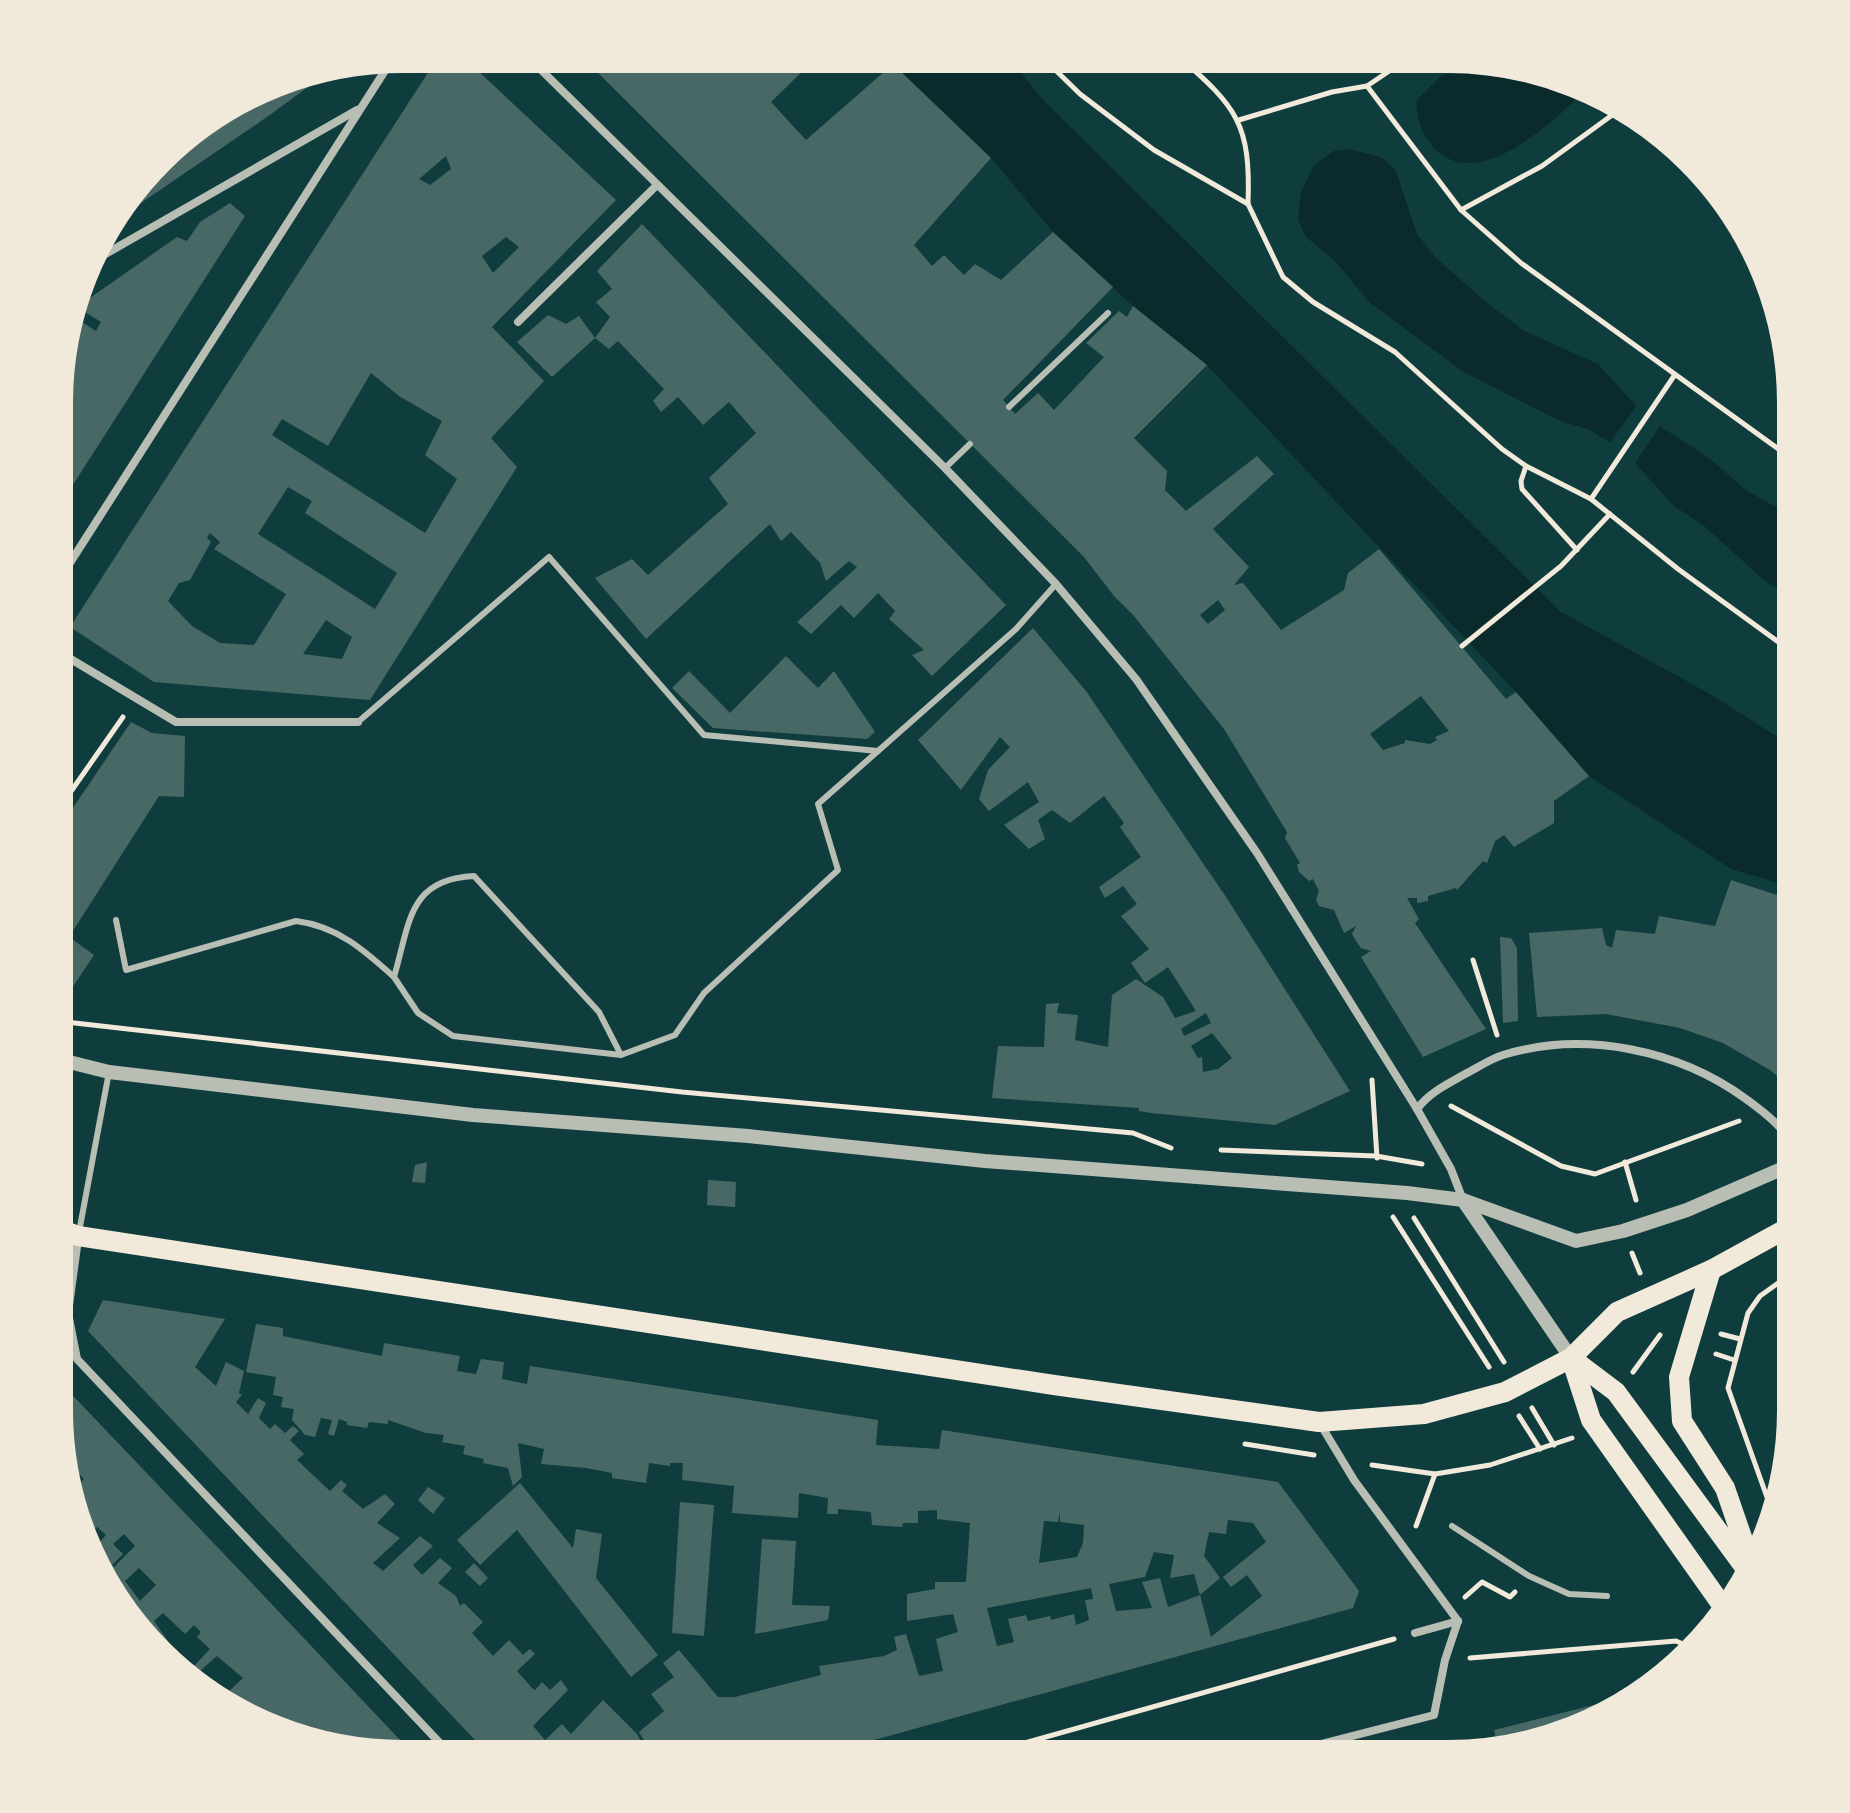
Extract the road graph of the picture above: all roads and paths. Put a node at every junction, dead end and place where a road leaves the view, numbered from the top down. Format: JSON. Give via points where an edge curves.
{"nodes":[{"id":1,"x":539,"y":68,"type":"edge"},
{"id":2,"x":1053,"y":68,"type":"edge"},
{"id":3,"x":1192,"y":68,"type":"edge"},
{"id":4,"x":1394,"y":68,"type":"edge"},
{"id":5,"x":386,"y":69,"type":"edge"},
{"id":6,"x":1367,"y":86,"type":"junction"},
{"id":7,"x":358,"y":110,"type":"junction"},
{"id":8,"x":1615,"y":113,"type":"edge"},
{"id":9,"x":1239,"y":120,"type":"junction"},
{"id":10,"x":657,"y":185,"type":"junction"},
{"id":11,"x":1248,"y":204,"type":"junction"},
{"id":12,"x":1461,"y":210,"type":"junction"},
{"id":13,"x":103,"y":256,"type":"edge"},
{"id":14,"x":1108,"y":313,"type":"dead end"},
{"id":15,"x":518,"y":322,"type":"dead end"},
{"id":16,"x":1674,"y":376,"type":"junction"},
{"id":17,"x":1009,"y":407,"type":"dead end"},
{"id":18,"x":970,"y":444,"type":"dead end"},
{"id":19,"x":1782,"y":452,"type":"edge"},
{"id":20,"x":1526,"y":466,"type":"junction"},
{"id":21,"x":945,"y":468,"type":"junction"},
{"id":22,"x":1591,"y":499,"type":"junction"},
{"id":23,"x":1610,"y":514,"type":"junction"},
{"id":24,"x":1577,"y":550,"type":"junction"},
{"id":25,"x":68,"y":566,"type":"edge"},
{"id":26,"x":1056,"y":584,"type":"junction"},
{"id":27,"x":1782,"y":645,"type":"edge"},
{"id":28,"x":1462,"y":646,"type":"dead end"},
{"id":29,"x":68,"y":658,"type":"edge"},
{"id":30,"x":135,"y":699,"type":"junction"},
{"id":31,"x":358,"y":722,"type":"joint"},
{"id":32,"x":878,"y":751,"type":"junction"},
{"id":33,"x":68,"y":796,"type":"edge"},
{"id":34,"x":116,"y":920,"type":"dead end"},
{"id":35,"x":1473,"y":960,"type":"dead end"},
{"id":36,"x":394,"y":977,"type":"junction"},
{"id":37,"x":68,"y":1022,"type":"edge"},
{"id":38,"x":1369,"y":1036,"type":"junction"},
{"id":39,"x":621,"y":1055,"type":"junction"},
{"id":40,"x":1502,"y":1055,"type":"junction"},
{"id":41,"x":68,"y":1062,"type":"edge"},
{"id":42,"x":109,"y":1072,"type":"junction"},
{"id":43,"x":1429,"y":1094,"type":"junction"},
{"id":44,"x":1417,"y":1109,"type":"junction"},
{"id":45,"x":1764,"y":1112,"type":"junction"},
{"id":46,"x":1782,"y":1132,"type":"edge"},
{"id":47,"x":1173,"y":1148,"type":"dead end"},
{"id":48,"x":1219,"y":1150,"type":"dead end"},
{"id":49,"x":1344,"y":1154,"type":"junction"},
{"id":50,"x":1376,"y":1156,"type":"junction"},
{"id":51,"x":1451,"y":1169,"type":"junction"},
{"id":52,"x":1782,"y":1169,"type":"edge"},
{"id":53,"x":1370,"y":1189,"type":"junction"},
{"id":54,"x":1397,"y":1192,"type":"junction"},
{"id":55,"x":1463,"y":1200,"type":"junction"},
{"id":56,"x":1782,"y":1231,"type":"edge"},
{"id":57,"x":68,"y":1232,"type":"edge"},
{"id":58,"x":78,"y":1236,"type":"junction"},
{"id":59,"x":1711,"y":1270,"type":"junction"},
{"id":60,"x":1782,"y":1280,"type":"edge"},
{"id":61,"x":68,"y":1313,"type":"edge"},
{"id":62,"x":68,"y":1313,"type":"edge"},
{"id":63,"x":1571,"y":1358,"type":"junction"},
{"id":64,"x":1512,"y":1389,"type":"junction"},
{"id":65,"x":1319,"y":1422,"type":"junction"},
{"id":66,"x":1540,"y":1449,"type":"junction"},
{"id":67,"x":1769,"y":1502,"type":"edge"},
{"id":68,"x":1452,"y":1526,"type":"dead end"},
{"id":69,"x":1408,"y":1548,"type":"junction"},
{"id":70,"x":1747,"y":1558,"type":"edge"},
{"id":71,"x":1744,"y":1563,"type":"edge"},
{"id":72,"x":1482,"y":1582,"type":"dead end"},
{"id":73,"x":1607,"y":1596,"type":"dead end"},
{"id":74,"x":1510,"y":1597,"type":"dead end"},
{"id":75,"x":1720,"y":1603,"type":"edge"},
{"id":76,"x":1458,"y":1621,"type":"junction"},
{"id":77,"x":1415,"y":1633,"type":"joint"},
{"id":78,"x":1686,"y":1645,"type":"edge"},
{"id":79,"x":1445,"y":1660,"type":"junction"},
{"id":80,"x":442,"y":1745,"type":"edge"},
{"id":81,"x":1017,"y":1745,"type":"edge"},
{"id":82,"x":1317,"y":1745,"type":"edge"}],
"edges":[{"from":1,"to":10,"type":"street"},
{"from":2,"to":11,"type":"path","via":[[1154,150]]},
{"from":3,"to":9,"type":"path"},
{"from":4,"to":6,"type":"path"},
{"from":5,"to":7,"type":"street"},
{"from":6,"to":9,"type":"path"},
{"from":6,"to":12,"type":"path"},
{"from":7,"to":13,"type":"street"},
{"from":7,"to":25,"type":"street"},
{"from":8,"to":12,"type":"path","via":[[1542,166]]},
{"from":9,"to":11,"type":"path","via":[[1250,166]]},
{"from":10,"to":15,"type":"street"},
{"from":10,"to":21,"type":"street"},
{"from":11,"to":20,"type":"path","via":[[1283,277],[1313,302],[1395,352]]},
{"from":12,"to":16,"type":"path","via":[[1521,263]]},
{"from":14,"to":17,"type":"lane"},
{"from":16,"to":19,"type":"path"},
{"from":16,"to":22,"type":"path"},
{"from":18,"to":21,"type":"lane"},
{"from":20,"to":22,"type":"path"},
{"from":20,"to":24,"type":"path","via":[[1522,489]]},
{"from":21,"to":26,"type":"street"},
{"from":22,"to":23,"type":"path"},
{"from":23,"to":24,"type":"path"},
{"from":23,"to":27,"type":"path"},
{"from":24,"to":28,"type":"path"},
{"from":26,"to":32,"type":"lane","via":[[1016,629]]},
{"from":26,"to":38,"type":"street","via":[[1136,679],[1257,853]]},
{"from":29,"to":30,"type":"street"},
{"from":30,"to":31,"type":"street","via":[[176,722]]},
{"from":30,"to":33,"type":"path"},
{"from":31,"to":32,"type":"lane","via":[[549,557],[704,735]]},
{"from":32,"to":39,"type":"lane","via":[[818,804],[838,870],[704,993],[675,1035]]},
{"from":34,"to":36,"type":"lane","via":[[126,970],[296,921],[325,925]]},
{"from":35,"to":40,"type":"path"},
{"from":36,"to":39,"type":"lane","via":[[418,1013],[453,1036]]},
{"from":36,"to":39,"type":"lane","via":[[417,898],[446,877],[474,876],[599,1012]]},
{"from":37,"to":47,"type":"path","via":[[682,1092],[1133,1133]]},
{"from":38,"to":44,"type":"street"},
{"from":38,"to":50,"type":"path"},
{"from":40,"to":43,"type":"street"},
{"from":40,"to":45,"type":"street","via":[[1566,1046],[1654,1054],[1719,1080]]},
{"from":41,"to":42,"type":"street"},
{"from":42,"to":53,"type":"street","via":[[473,1115]]},
{"from":42,"to":58,"type":"lane"},
{"from":43,"to":44,"type":"street"},
{"from":43,"to":45,"type":"path","via":[[1561,1166],[1595,1174]]},
{"from":44,"to":51,"type":"street"},
{"from":45,"to":46,"type":"street"},
{"from":48,"to":49,"type":"path"},
{"from":49,"to":50,"type":"path"},
{"from":49,"to":53,"type":"path"},
{"from":50,"to":51,"type":"path"},
{"from":51,"to":55,"type":"street"},
{"from":52,"to":55,"type":"street","via":[[1687,1210],[1576,1241]]},
{"from":53,"to":54,"type":"street"},
{"from":53,"to":64,"type":"path","via":[[1403,1228]]},
{"from":54,"to":55,"type":"street"},
{"from":54,"to":64,"type":"path"},
{"from":55,"to":63,"type":"street"},
{"from":56,"to":59,"type":"main road"},
{"from":57,"to":58,"type":"main road"},
{"from":58,"to":62,"type":"street"},
{"from":58,"to":65,"type":"main road"},
{"from":59,"to":63,"type":"main road","via":[[1617,1312]]},
{"from":59,"to":70,"type":"main road","via":[[1679,1377],[1682,1421],[1725,1488]]},
{"from":60,"to":67,"type":"path","via":[[1748,1313],[1728,1388]]},
{"from":61,"to":80,"type":"street","via":[[77,1359]]},
{"from":63,"to":64,"type":"main road"},
{"from":63,"to":71,"type":"main road","via":[[1616,1392]]},
{"from":63,"to":75,"type":"main road","via":[[1591,1420]]},
{"from":64,"to":65,"type":"main road","via":[[1424,1414]]},
{"from":64,"to":66,"type":"path"},
{"from":64,"to":66,"type":"path","via":[[1554,1445]]},
{"from":65,"to":69,"type":"street","via":[[1354,1480]]},
{"from":66,"to":69,"type":"path","via":[[1435,1474]]},
{"from":68,"to":73,"type":"lane","via":[[1529,1576],[1569,1594]]},
{"from":69,"to":76,"type":"street"},
{"from":72,"to":74,"type":"path"},
{"from":76,"to":77,"type":"street"},
{"from":76,"to":79,"type":"street"},
{"from":77,"to":81,"type":"path"},
{"from":78,"to":79,"type":"path","via":[[1676,1641]]},
{"from":79,"to":82,"type":"street","via":[[1434,1715]]}]}
